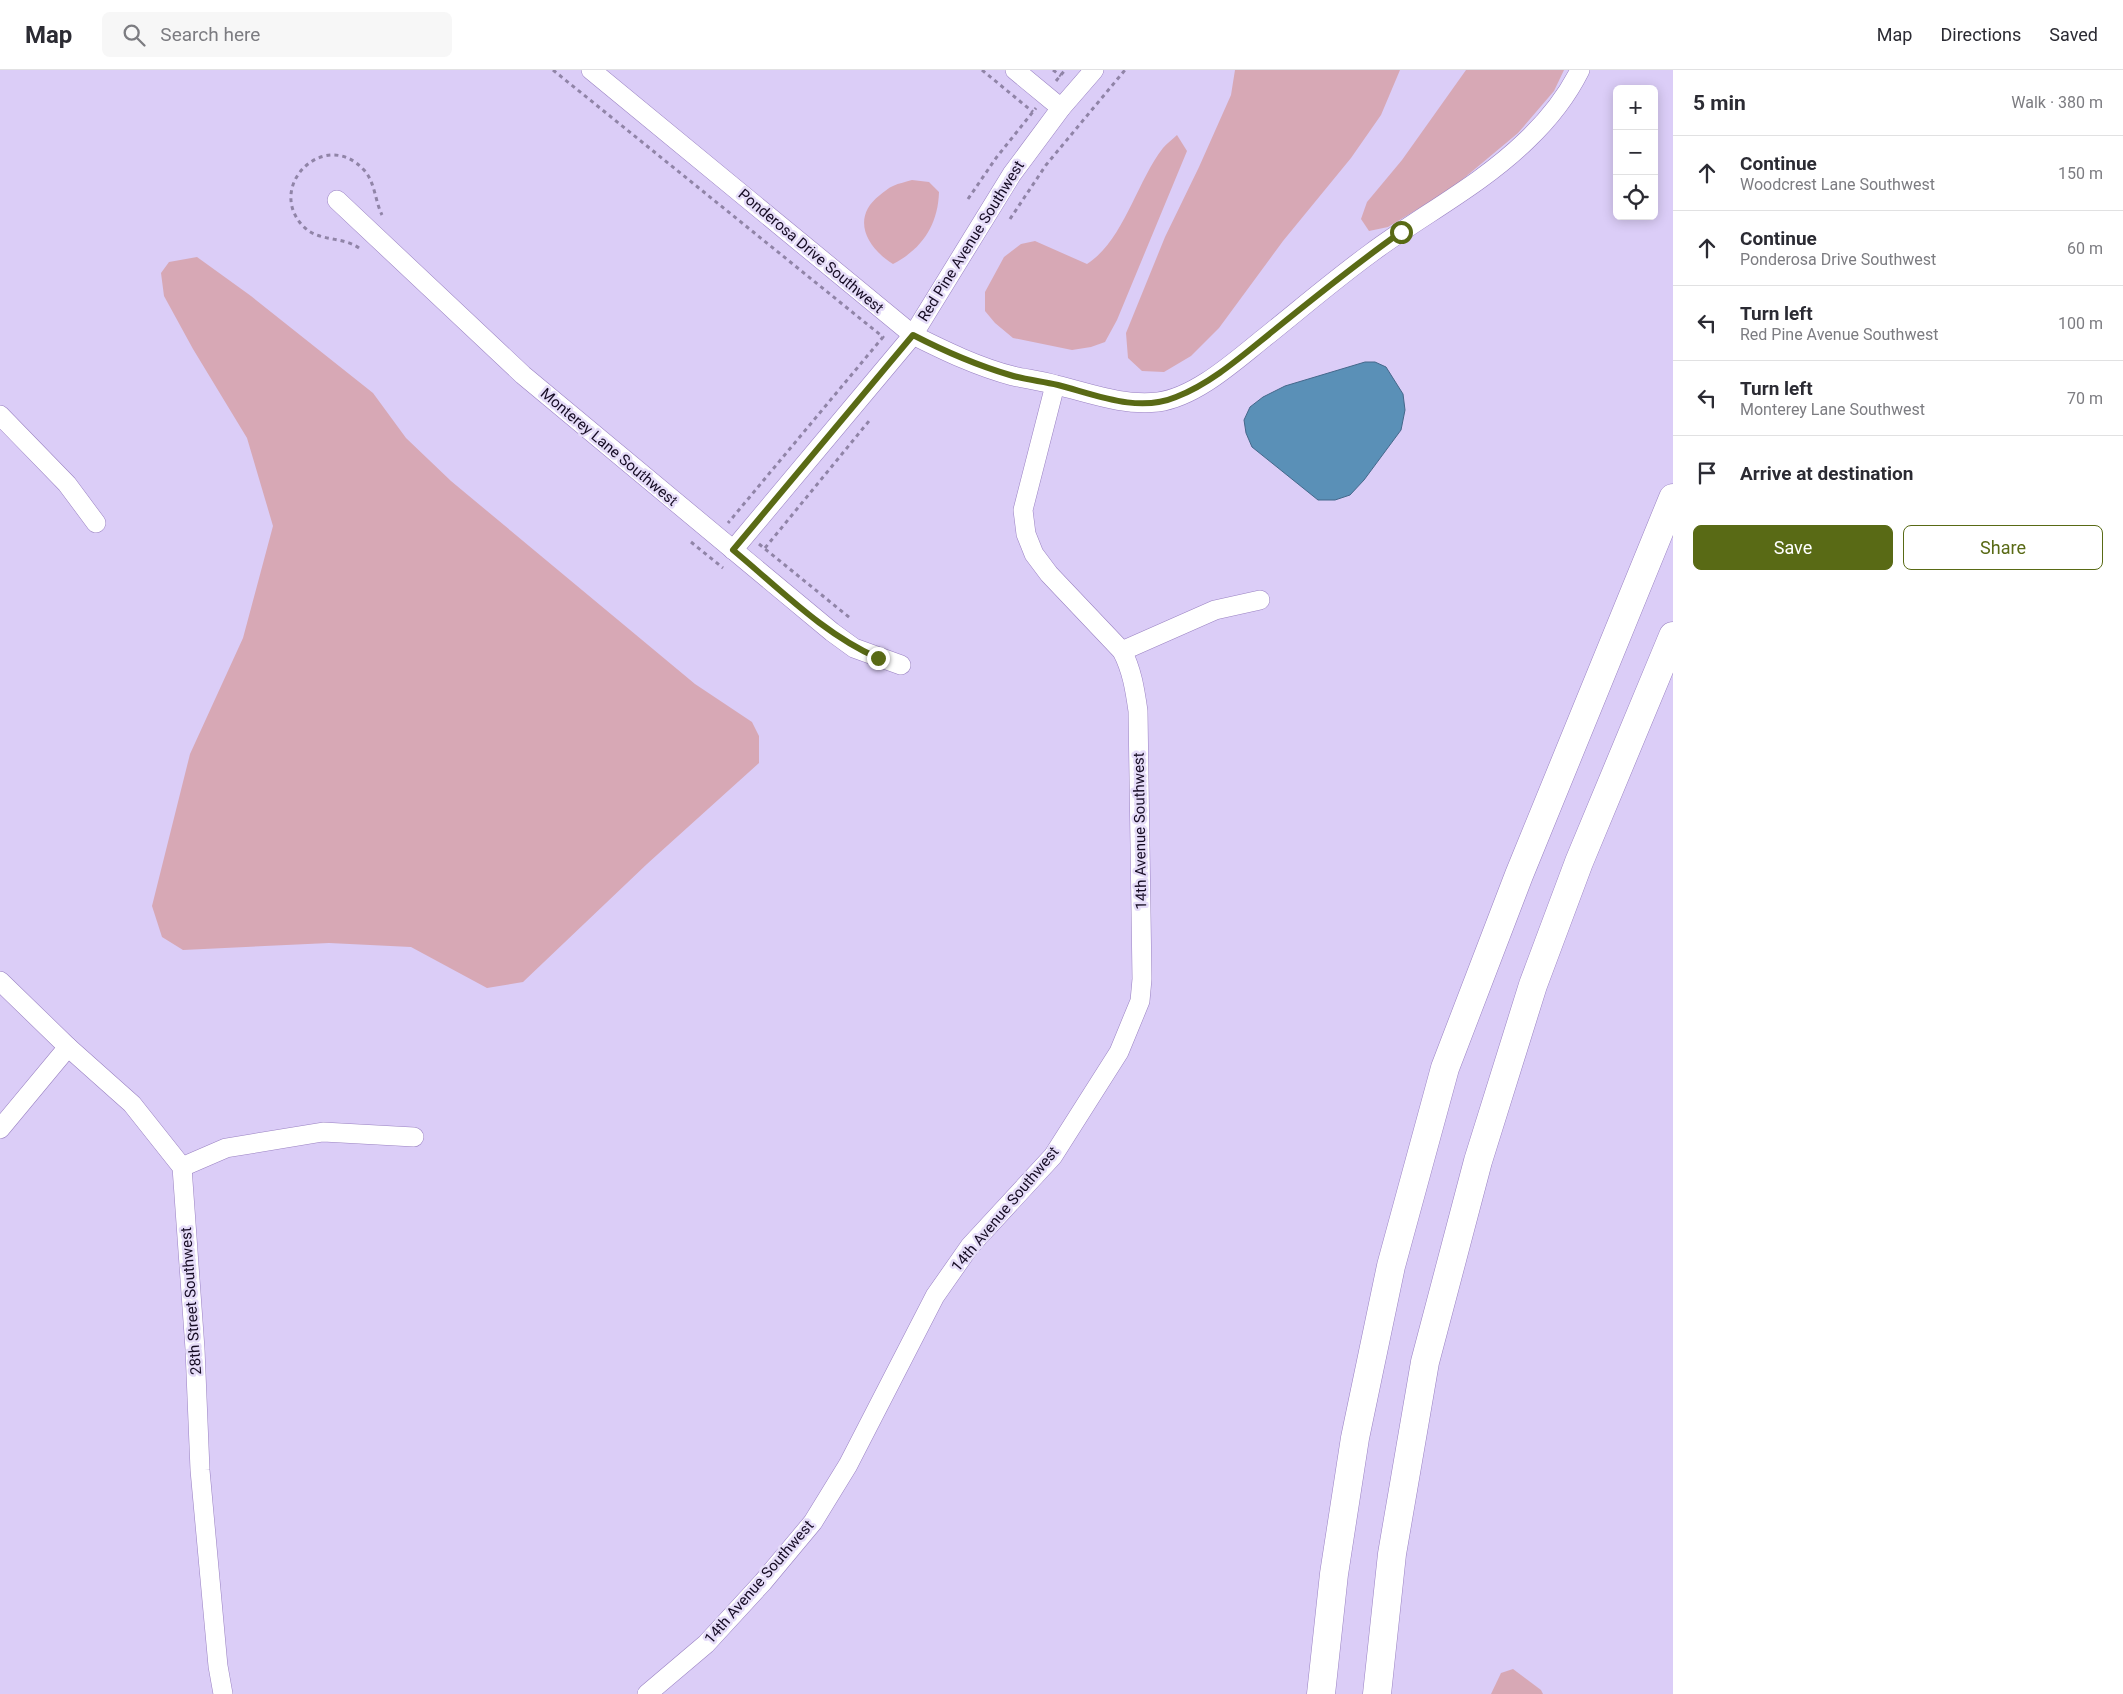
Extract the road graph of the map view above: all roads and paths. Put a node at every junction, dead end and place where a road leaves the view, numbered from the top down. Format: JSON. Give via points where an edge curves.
{"nodes":[{"id":1,"x":552,"y":70,"type":"edge"},
{"id":2,"x":591,"y":70,"type":"edge"},
{"id":3,"x":982,"y":70,"type":"edge"},
{"id":4,"x":1015,"y":70,"type":"edge"},
{"id":5,"x":1053,"y":70,"type":"edge"},
{"id":6,"x":1066,"y":70,"type":"edge"},
{"id":7,"x":1094,"y":70,"type":"edge"},
{"id":8,"x":1125,"y":70,"type":"edge"},
{"id":9,"x":1580,"y":70,"type":"edge"},
{"id":10,"x":1061,"y":108,"type":"junction"},
{"id":11,"x":300,"y":171,"type":"dead end"},
{"id":12,"x":968,"y":199,"type":"dead end"},
{"id":13,"x":337,"y":200,"type":"dead end"},
{"id":14,"x":384,"y":219,"type":"dead end"},
{"id":15,"x":1010,"y":219,"type":"dead end"},
{"id":16,"x":913,"y":335,"type":"junction"},
{"id":17,"x":1056,"y":385,"type":"junction"},
{"id":18,"x":0,"y":415,"type":"edge"},
{"id":19,"x":869,"y":421,"type":"dead end"},
{"id":20,"x":1673,"y":498,"type":"edge"},
{"id":21,"x":728,"y":522,"type":"dead end"},
{"id":22,"x":96,"y":523,"type":"dead end"},
{"id":23,"x":733,"y":550,"type":"junction"},
{"id":24,"x":1260,"y":600,"type":"dead end"},
{"id":25,"x":850,"y":618,"type":"dead end"},
{"id":26,"x":1673,"y":636,"type":"edge"},
{"id":27,"x":1122,"y":652,"type":"junction"},
{"id":28,"x":901,"y":665,"type":"dead end"},
{"id":29,"x":0,"y":981,"type":"edge"},
{"id":30,"x":68,"y":1047,"type":"junction"},
{"id":31,"x":0,"y":1129,"type":"edge"},
{"id":32,"x":414,"y":1137,"type":"dead end"},
{"id":33,"x":182,"y":1167,"type":"junction"},
{"id":34,"x":223,"y":1694,"type":"edge"},
{"id":35,"x":647,"y":1694,"type":"edge"},
{"id":36,"x":1321,"y":1694,"type":"edge"},
{"id":37,"x":1377,"y":1694,"type":"edge"}],
"edges":[{"from":1,"to":21,"type":"path","via":[[883,337]]},
{"from":2,"to":16,"type":"street","name":"Ponderosa Drive Southwest"},
{"from":3,"to":12,"type":"path","via":[[1033,112]]},
{"from":4,"to":10,"type":"street"},
{"from":5,"to":6,"type":"path","via":[[1060,76]]},
{"from":7,"to":10,"type":"street","name":"Red Pine Avenue Southwest"},
{"from":8,"to":15,"type":"path","via":[[1046,164]]},
{"from":9,"to":17,"type":"street","name":"Ponderosa Drive Southwest","via":[[1558,105],[1526,141],[1473,185],[1369,254],[1205,382],[1176,397],[1138,403],[1115,401]]},
{"from":10,"to":16,"type":"street","name":"Red Pine Avenue Southwest","via":[[1012,174]]},
{"from":11,"to":14,"type":"path","via":[[315,159],[334,154],[356,163],[371,180]]},
{"from":13,"to":23,"type":"street","name":"Monterey Lane Southwest","via":[[523,375]]},
{"from":16,"to":17,"type":"street","name":"Ponderosa Drive Southwest","via":[[951,355],[1012,376]]},
{"from":16,"to":23,"type":"street","name":"Red Pine Avenue Southwest"},
{"from":17,"to":27,"type":"street","name":"14th Avenue Southwest","via":[[1023,510],[1026,534],[1034,554],[1049,574]]},
{"from":18,"to":22,"type":"street","via":[[68,484]]},
{"from":19,"to":25,"type":"path","via":[[765,548]]},
{"from":20,"to":36,"type":"highway","via":[[1519,875],[1445,1068],[1391,1266],[1355,1438],[1334,1574]]},
{"from":23,"to":28,"type":"street","name":"Monterey Lane Southwest","via":[[847,642],[878,658]]},
{"from":24,"to":27,"type":"street","via":[[1215,610]]},
{"from":26,"to":37,"type":"highway","via":[[1579,862],[1533,985],[1478,1161],[1426,1362],[1392,1554]]},
{"from":27,"to":35,"type":"street","name":"14th Avenue Southwest","via":[[1133,680],[1139,721],[1142,979],[1140,1001],[1120,1052],[1053,1156],[970,1246],[935,1296],[848,1465],[813,1522],[706,1644]]},
{"from":29,"to":30,"type":"street"},
{"from":30,"to":31,"type":"street"},
{"from":30,"to":33,"type":"street","via":[[132,1104]]},
{"from":32,"to":33,"type":"street","via":[[323,1132],[226,1148]]},
{"from":33,"to":34,"type":"street","name":"28th Street Southwest","via":[[200,1470]]}]}
